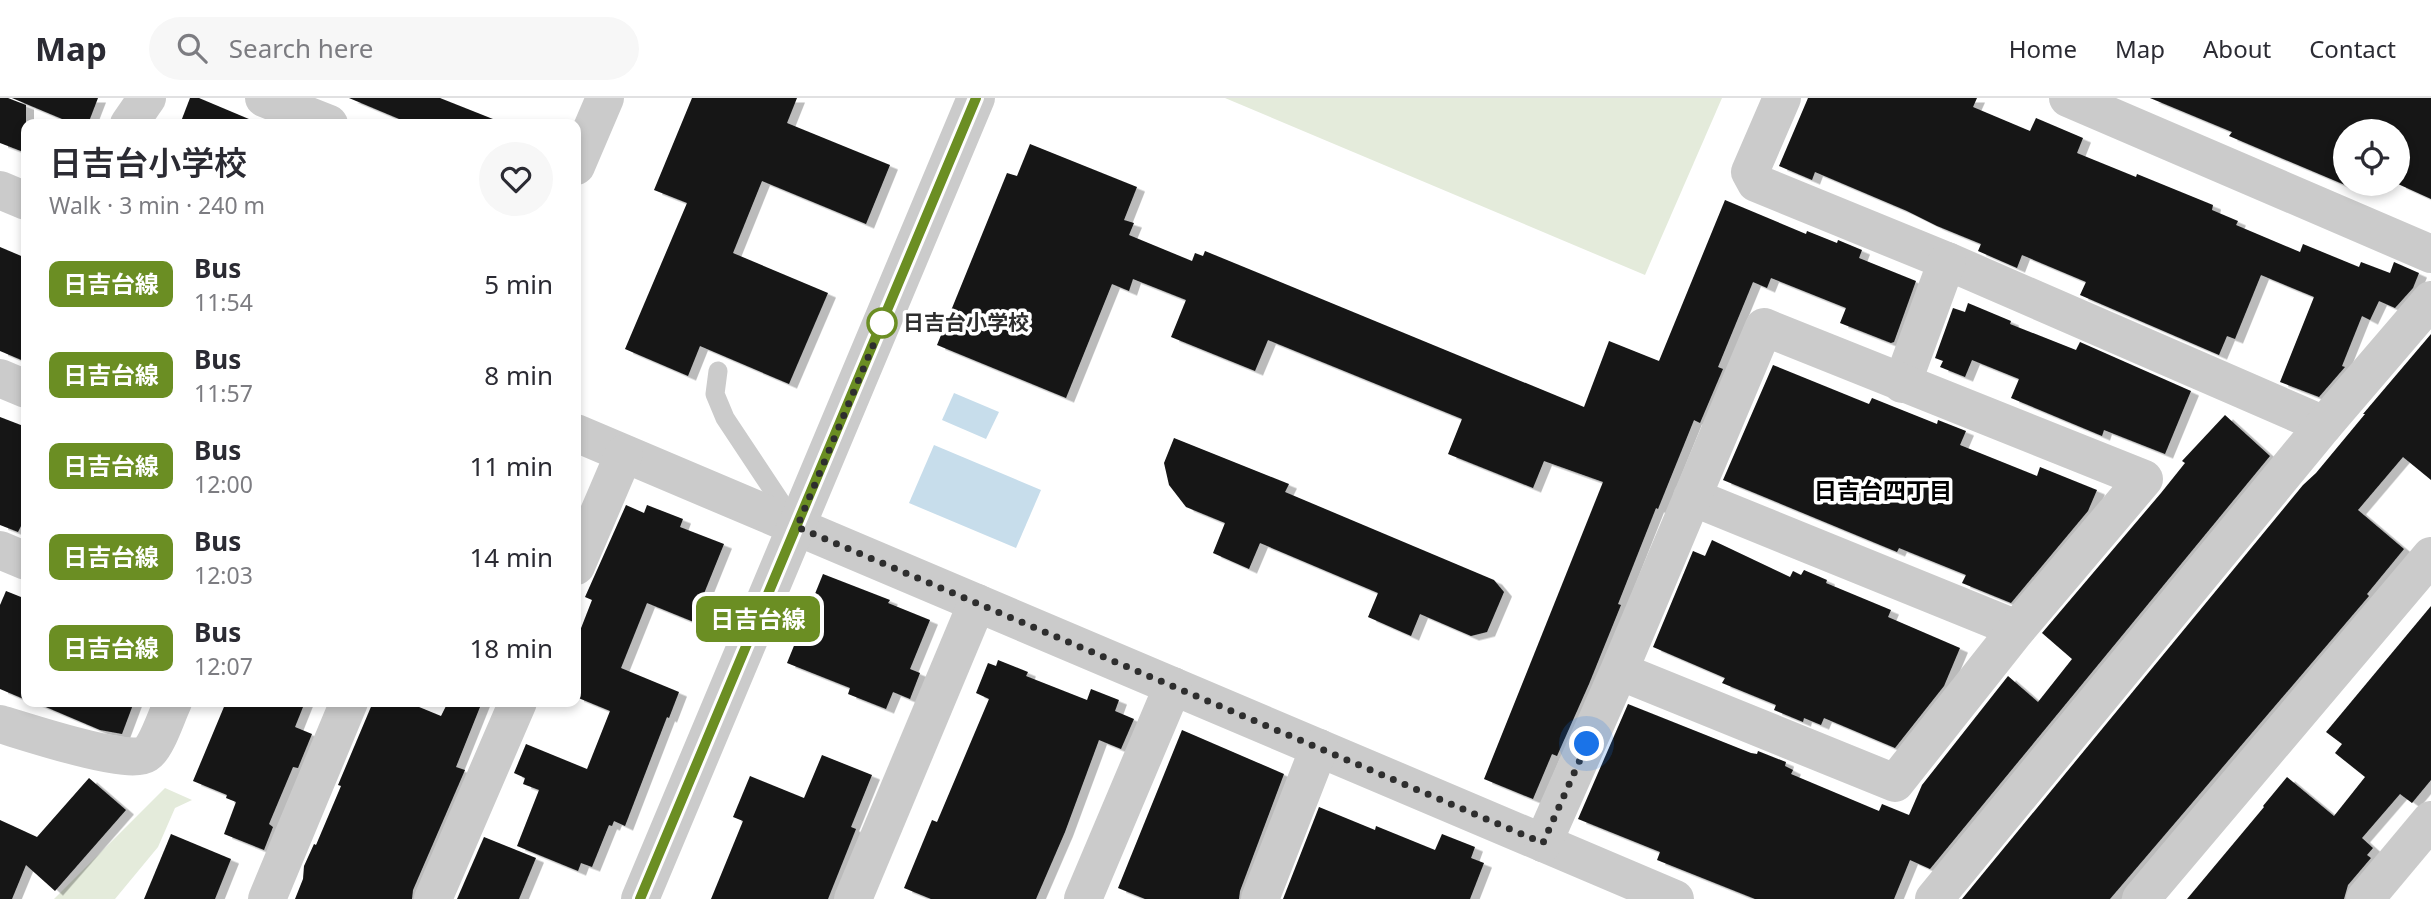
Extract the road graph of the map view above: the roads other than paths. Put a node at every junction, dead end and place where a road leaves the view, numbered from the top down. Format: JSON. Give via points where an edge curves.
{"nodes":[{"id":1,"x":147,"y":98,"type":"edge"},
{"id":2,"x":264,"y":98,"type":"edge"},
{"id":3,"x":605,"y":98,"type":"edge"},
{"id":4,"x":976,"y":98,"type":"edge"},
{"id":5,"x":1782,"y":98,"type":"edge"},
{"id":6,"x":2068,"y":98,"type":"edge"},
{"id":7,"x":132,"y":119,"type":"edge"},
{"id":8,"x":316,"y":119,"type":"edge"},
{"id":9,"x":581,"y":154,"type":"edge"},
{"id":10,"x":0,"y":190,"type":"edge"},
{"id":11,"x":21,"y":199,"type":"edge"},
{"id":12,"x":2431,"y":254,"type":"edge"},
{"id":13,"x":1947,"y":261,"type":"junction"},
{"id":14,"x":2431,"y":300,"type":"edge"},
{"id":15,"x":718,"y":371,"type":"dead end"},
{"id":16,"x":0,"y":378,"type":"edge"},
{"id":17,"x":1902,"y":384,"type":"junction"},
{"id":18,"x":21,"y":387,"type":"edge"},
{"id":19,"x":2324,"y":425,"type":"junction"},
{"id":20,"x":581,"y":435,"type":"edge"},
{"id":21,"x":624,"y":454,"type":"junction"},
{"id":22,"x":1692,"y":496,"type":"junction"},
{"id":23,"x":797,"y":527,"type":"junction"},
{"id":24,"x":0,"y":550,"type":"edge"},
{"id":25,"x":581,"y":554,"type":"edge"},
{"id":26,"x":2431,"y":556,"type":"edge"},
{"id":27,"x":21,"y":559,"type":"edge"},
{"id":28,"x":977,"y":603,"type":"junction"},
{"id":29,"x":2017,"y":629,"type":"junction"},
{"id":30,"x":1619,"y":671,"type":"junction"},
{"id":31,"x":1173,"y":686,"type":"junction"},
{"id":32,"x":171,"y":707,"type":"edge"},
{"id":33,"x":347,"y":707,"type":"edge"},
{"id":34,"x":516,"y":707,"type":"edge"},
{"id":35,"x":0,"y":723,"type":"edge"},
{"id":36,"x":1319,"y":748,"type":"junction"},
{"id":37,"x":2425,"y":840,"type":"edge"},
{"id":38,"x":1543,"y":843,"type":"junction"},
{"id":39,"x":267,"y":899,"type":"edge"},
{"id":40,"x":433,"y":899,"type":"edge"},
{"id":41,"x":640,"y":899,"type":"edge"},
{"id":42,"x":853,"y":899,"type":"edge"},
{"id":43,"x":1083,"y":899,"type":"edge"},
{"id":44,"x":1260,"y":899,"type":"edge"},
{"id":45,"x":1675,"y":899,"type":"edge"},
{"id":46,"x":1934,"y":899,"type":"edge"},
{"id":47,"x":2141,"y":899,"type":"edge"},
{"id":48,"x":2365,"y":899,"type":"edge"}],
"edges":[{"from":1,"to":7,"type":"street"},
{"from":2,"to":8,"type":"street"},
{"from":3,"to":9,"type":"street"},
{"from":4,"to":23,"type":"street"},
{"from":5,"to":13,"type":"street","via":[[1750,172],[1756,183]]},
{"from":6,"to":12,"type":"street"},
{"from":10,"to":11,"type":"street"},
{"from":13,"to":17,"type":"street"},
{"from":13,"to":19,"type":"street"},
{"from":14,"to":19,"type":"street"},
{"from":15,"to":23,"type":"lane","via":[[715,394],[725,418]]},
{"from":16,"to":18,"type":"street"},
{"from":17,"to":22,"type":"street","via":[[1764,327]]},
{"from":17,"to":29,"type":"street","via":[[2144,479]]},
{"from":19,"to":46,"type":"street"},
{"from":20,"to":21,"type":"street"},
{"from":21,"to":23,"type":"street"},
{"from":21,"to":25,"type":"street"},
{"from":22,"to":29,"type":"street"},
{"from":22,"to":30,"type":"street"},
{"from":23,"to":28,"type":"street"},
{"from":23,"to":41,"type":"street"},
{"from":24,"to":27,"type":"street"},
{"from":26,"to":47,"type":"street"},
{"from":28,"to":31,"type":"street"},
{"from":28,"to":42,"type":"street"},
{"from":29,"to":30,"type":"street","via":[[1895,783]]},
{"from":30,"to":38,"type":"street"},
{"from":31,"to":36,"type":"street"},
{"from":31,"to":43,"type":"street"},
{"from":32,"to":35,"type":"street","via":[[144,756],[126,757],[61,743]]},
{"from":33,"to":39,"type":"street"},
{"from":34,"to":40,"type":"street"},
{"from":36,"to":38,"type":"street"},
{"from":36,"to":44,"type":"street"},
{"from":37,"to":48,"type":"street"},
{"from":38,"to":45,"type":"street"}]}
